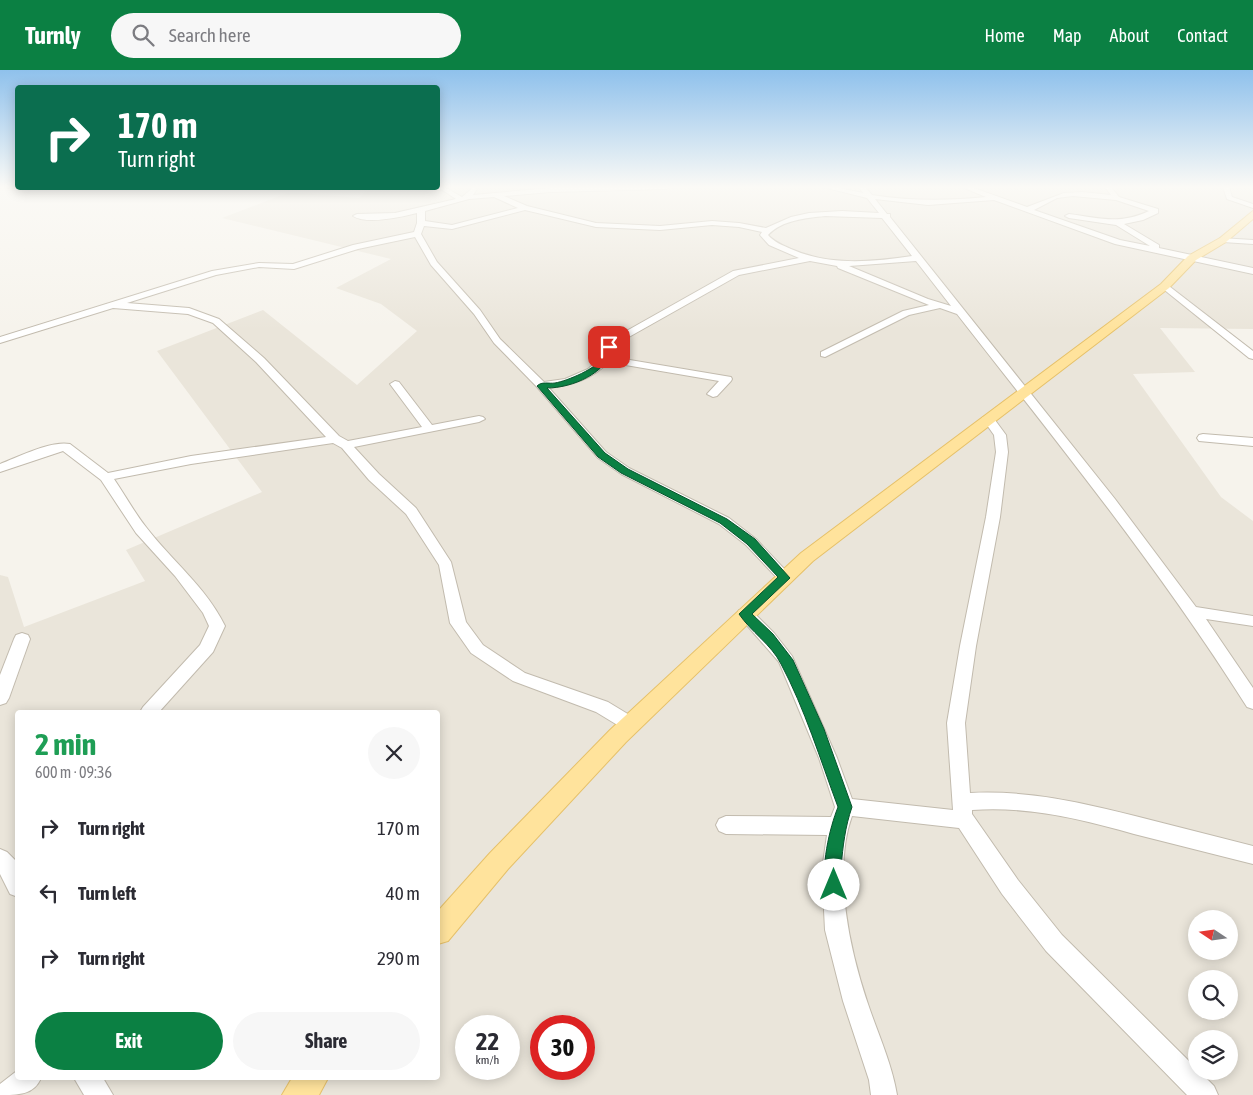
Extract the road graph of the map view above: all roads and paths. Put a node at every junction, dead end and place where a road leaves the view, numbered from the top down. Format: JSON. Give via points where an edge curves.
{"nodes":[{"id":1,"x":396,"y":235,"type":"edge"},
{"id":2,"x":422,"y":235,"type":"edge"},
{"id":3,"x":764,"y":235,"type":"edge"},
{"id":4,"x":901,"y":235,"type":"edge"},
{"id":5,"x":1098,"y":235,"type":"edge"},
{"id":6,"x":1136,"y":235,"type":"edge"},
{"id":7,"x":1229,"y":235,"type":"edge"},
{"id":8,"x":1223,"y":240,"type":"junction"},
{"id":9,"x":1253,"y":242,"type":"edge"},
{"id":10,"x":1163,"y":252,"type":"junction"},
{"id":11,"x":919,"y":258,"type":"junction"},
{"id":12,"x":1192,"y":258,"type":"junction"},
{"id":13,"x":809,"y":259,"type":"junction"},
{"id":14,"x":834,"y":263,"type":"junction"},
{"id":15,"x":1253,"y":271,"type":"edge"},
{"id":16,"x":1165,"y":286,"type":"junction"},
{"id":17,"x":111,"y":305,"type":"junction"},
{"id":18,"x":940,"y":306,"type":"junction"},
{"id":19,"x":961,"y":312,"type":"junction"},
{"id":20,"x":0,"y":340,"type":"edge"},
{"id":21,"x":825,"y":354,"type":"dead end"},
{"id":22,"x":1253,"y":356,"type":"edge"},
{"id":23,"x":606,"y":359,"type":"junction"},
{"id":24,"x":395,"y":384,"type":"dead end"},
{"id":25,"x":541,"y":386,"type":"junction"},
{"id":26,"x":1022,"y":392,"type":"junction"},
{"id":27,"x":713,"y":394,"type":"dead end"},
{"id":28,"x":988,"y":418,"type":"junction"},
{"id":29,"x":479,"y":419,"type":"dead end"},
{"id":30,"x":429,"y":428,"type":"junction"},
{"id":31,"x":1203,"y":438,"type":"dead end"},
{"id":32,"x":340,"y":442,"type":"junction"},
{"id":33,"x":1253,"y":442,"type":"edge"},
{"id":34,"x":0,"y":468,"type":"edge"},
{"id":35,"x":106,"y":476,"type":"junction"},
{"id":36,"x":784,"y":578,"type":"junction"},
{"id":37,"x":1192,"y":612,"type":"junction"},
{"id":38,"x":745,"y":614,"type":"junction"},
{"id":39,"x":1253,"y":621,"type":"edge"},
{"id":40,"x":22,"y":639,"type":"dead end"},
{"id":41,"x":0,"y":698,"type":"edge"},
{"id":42,"x":1253,"y":702,"type":"edge"},
{"id":43,"x":152,"y":710,"type":"edge"},
{"id":44,"x":630,"y":724,"type":"junction"},
{"id":45,"x":963,"y":811,"type":"junction"},
{"id":46,"x":842,"y":816,"type":"junction"},
{"id":47,"x":726,"y":825,"type":"dead end"},
{"id":48,"x":1253,"y":855,"type":"edge"},
{"id":49,"x":440,"y":929,"type":"edge"},
{"id":50,"x":26,"y":1080,"type":"edge"},
{"id":51,"x":89,"y":1080,"type":"edge"},
{"id":52,"x":310,"y":1080,"type":"edge"},
{"id":53,"x":7,"y":1095,"type":"edge"},
{"id":54,"x":100,"y":1095,"type":"edge"},
{"id":55,"x":298,"y":1095,"type":"edge"},
{"id":56,"x":884,"y":1095,"type":"edge"},
{"id":57,"x":1205,"y":1095,"type":"edge"}],
"edges":[{"from":1,"to":17,"type":"street","via":[[294,267],[254,265],[215,273]]},
{"from":2,"to":25,"type":"street","via":[[434,263],[477,312],[497,341]]},
{"from":3,"to":13,"type":"street","via":[[767,240],[785,250]]},
{"from":4,"to":11,"type":"street"},
{"from":5,"to":10,"type":"street"},
{"from":6,"to":10,"type":"street"},
{"from":7,"to":8,"type":"main road"},
{"from":8,"to":9,"type":"street"},
{"from":8,"to":12,"type":"main road"},
{"from":10,"to":12,"type":"street"},
{"from":11,"to":14,"type":"street","via":[[869,264]]},
{"from":11,"to":19,"type":"street"},
{"from":12,"to":15,"type":"street"},
{"from":12,"to":16,"type":"main road"},
{"from":13,"to":14,"type":"street"},
{"from":13,"to":23,"type":"street","via":[[736,273],[617,340],[609,347]]},
{"from":14,"to":18,"type":"street"},
{"from":16,"to":22,"type":"street"},
{"from":16,"to":26,"type":"main road"},
{"from":17,"to":20,"type":"street"},
{"from":17,"to":32,"type":"street","via":[[189,311],[216,321],[260,360]]},
{"from":18,"to":19,"type":"street"},
{"from":18,"to":21,"type":"street","via":[[906,313]]},
{"from":19,"to":26,"type":"street"},
{"from":23,"to":25,"type":"street","via":[[582,377]]},
{"from":23,"to":27,"type":"street","via":[[727,379]]},
{"from":24,"to":30,"type":"street"},
{"from":25,"to":36,"type":"street","via":[[602,455],[625,471],[724,521],[751,542]]},
{"from":26,"to":28,"type":"main road"},
{"from":26,"to":37,"type":"street"},
{"from":28,"to":36,"type":"main road"},
{"from":28,"to":45,"type":"street","via":[[1000,435],[1002,452],[956,723]]},
{"from":29,"to":30,"type":"street"},
{"from":30,"to":32,"type":"street"},
{"from":31,"to":33,"type":"street"},
{"from":32,"to":35,"type":"street","via":[[191,460]]},
{"from":32,"to":44,"type":"street","via":[[411,511],[446,565],[458,623],[477,649],[519,677],[586,701]]},
{"from":34,"to":35,"type":"street","via":[[66,447]]},
{"from":35,"to":43,"type":"street","via":[[141,530],[180,573],[210,611],[217,626],[207,648]]},
{"from":36,"to":38,"type":"main road"},
{"from":37,"to":39,"type":"street"},
{"from":37,"to":42,"type":"street"},
{"from":38,"to":44,"type":"main road"},
{"from":38,"to":46,"type":"street","via":[[786,660],[815,725]]},
{"from":40,"to":41,"type":"street"},
{"from":44,"to":49,"type":"main road","via":[[499,861]]},
{"from":45,"to":46,"type":"street"},
{"from":45,"to":48,"type":"street","via":[[995,800],[1032,802],[1073,809]]},
{"from":45,"to":57,"type":"street","via":[[1010,887],[1054,943]]},
{"from":46,"to":47,"type":"street"},
{"from":46,"to":56,"type":"street","via":[[833,870],[836,930]]},
{"from":50,"to":53,"type":"street"},
{"from":51,"to":54,"type":"street"},
{"from":52,"to":55,"type":"main road"}]}
